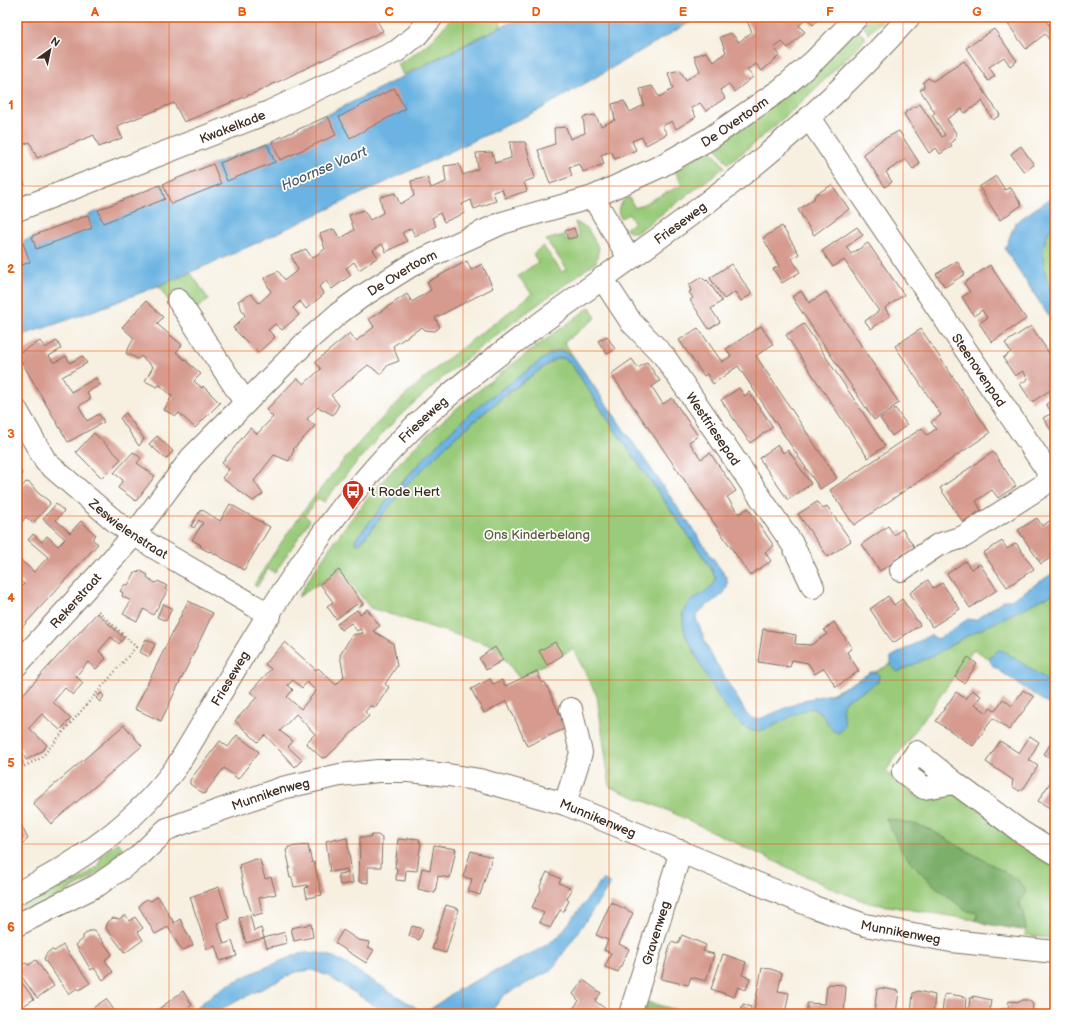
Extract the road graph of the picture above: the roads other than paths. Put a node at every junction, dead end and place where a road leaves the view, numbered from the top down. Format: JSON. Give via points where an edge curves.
{"nodes":[{"id":1,"x":432,"y":17,"type":"edge"},
{"id":2,"x":857,"y":17,"type":"edge"},
{"id":3,"x":909,"y":17,"type":"edge"},
{"id":4,"x":809,"y":118,"type":"junction"},
{"id":5,"x":593,"y":197,"type":"junction"},
{"id":6,"x":17,"y":210,"type":"edge"},
{"id":7,"x":629,"y":258,"type":"junction"},
{"id":8,"x":602,"y":278,"type":"junction"},
{"id":9,"x":178,"y":300,"type":"dead end"},
{"id":10,"x":245,"y":402,"type":"junction"},
{"id":11,"x":17,"y":411,"type":"edge"},
{"id":12,"x":134,"y":535,"type":"junction"},
{"id":13,"x":901,"y":570,"type":"dead end"},
{"id":14,"x":813,"y":587,"type":"dead end"},
{"id":15,"x":270,"y":615,"type":"junction"},
{"id":16,"x":17,"y":665,"type":"edge"},
{"id":17,"x":571,"y":709,"type":"dead end"},
{"id":18,"x":955,"y":783,"type":"dead end"},
{"id":19,"x":145,"y":803,"type":"junction"},
{"id":20,"x":566,"y":804,"type":"junction"},
{"id":21,"x":167,"y":829,"type":"junction"},
{"id":22,"x":681,"y":851,"type":"junction"},
{"id":23,"x":1055,"y":853,"type":"edge"},
{"id":24,"x":17,"y":893,"type":"edge"},
{"id":25,"x":17,"y":925,"type":"edge"},
{"id":26,"x":1055,"y":952,"type":"edge"},
{"id":27,"x":630,"y":1014,"type":"edge"}],
"edges":[{"from":1,"to":6,"type":"street","name":"Kwakelkade","via":[[417,35],[397,51],[276,108]]},
{"from":2,"to":5,"type":"street","name":"De Overtoom","via":[[816,60],[740,119],[661,166]]},
{"from":3,"to":4,"type":"street","name":"Frieseweg"},
{"from":4,"to":7,"type":"street","name":"Frieseweg","via":[[730,185]]},
{"from":4,"to":13,"type":"street","name":"Steenovenpad","via":[[1047,470],[1048,479],[1042,486],[963,537],[938,545]]},
{"from":5,"to":7,"type":"street"},
{"from":5,"to":10,"type":"street","name":"De Overtoom","via":[[502,223],[414,263],[338,314]]},
{"from":7,"to":8,"type":"street","name":"Frieseweg"},
{"from":8,"to":14,"type":"street","name":"Westfriesepad","via":[[631,322],[664,356],[793,545]]},
{"from":8,"to":15,"type":"street","name":"Frieseweg","via":[[464,382],[395,446],[361,482],[327,526]]},
{"from":9,"to":10,"type":"street"},
{"from":10,"to":12,"type":"street","name":"De Overtoom","via":[[191,458]]},
{"from":11,"to":12,"type":"street","name":"Zeswielenstraat","via":[[46,462]]},
{"from":12,"to":15,"type":"street","name":"Zeswielenstraat"},
{"from":12,"to":16,"type":"street","name":"Rekerstraat"},
{"from":15,"to":19,"type":"street","name":"Frieseweg","via":[[177,766]]},
{"from":17,"to":20,"type":"street","via":[[581,753]]},
{"from":18,"to":23,"type":"street","via":[[1020,831]]},
{"from":19,"to":21,"type":"street"},
{"from":19,"to":24,"type":"street","name":"Frieseweg","via":[[112,834],[72,863]]},
{"from":20,"to":21,"type":"street","name":"Munnikenweg","via":[[480,780],[410,771],[378,772],[340,775],[282,788]]},
{"from":20,"to":22,"type":"street","name":"Munnikenweg"},
{"from":21,"to":25,"type":"street","via":[[138,858],[98,885]]},
{"from":22,"to":26,"type":"street","name":"Munnikenweg","via":[[814,907],[865,925],[951,941]]},
{"from":22,"to":27,"type":"street","name":"Gravenweg"}]}
